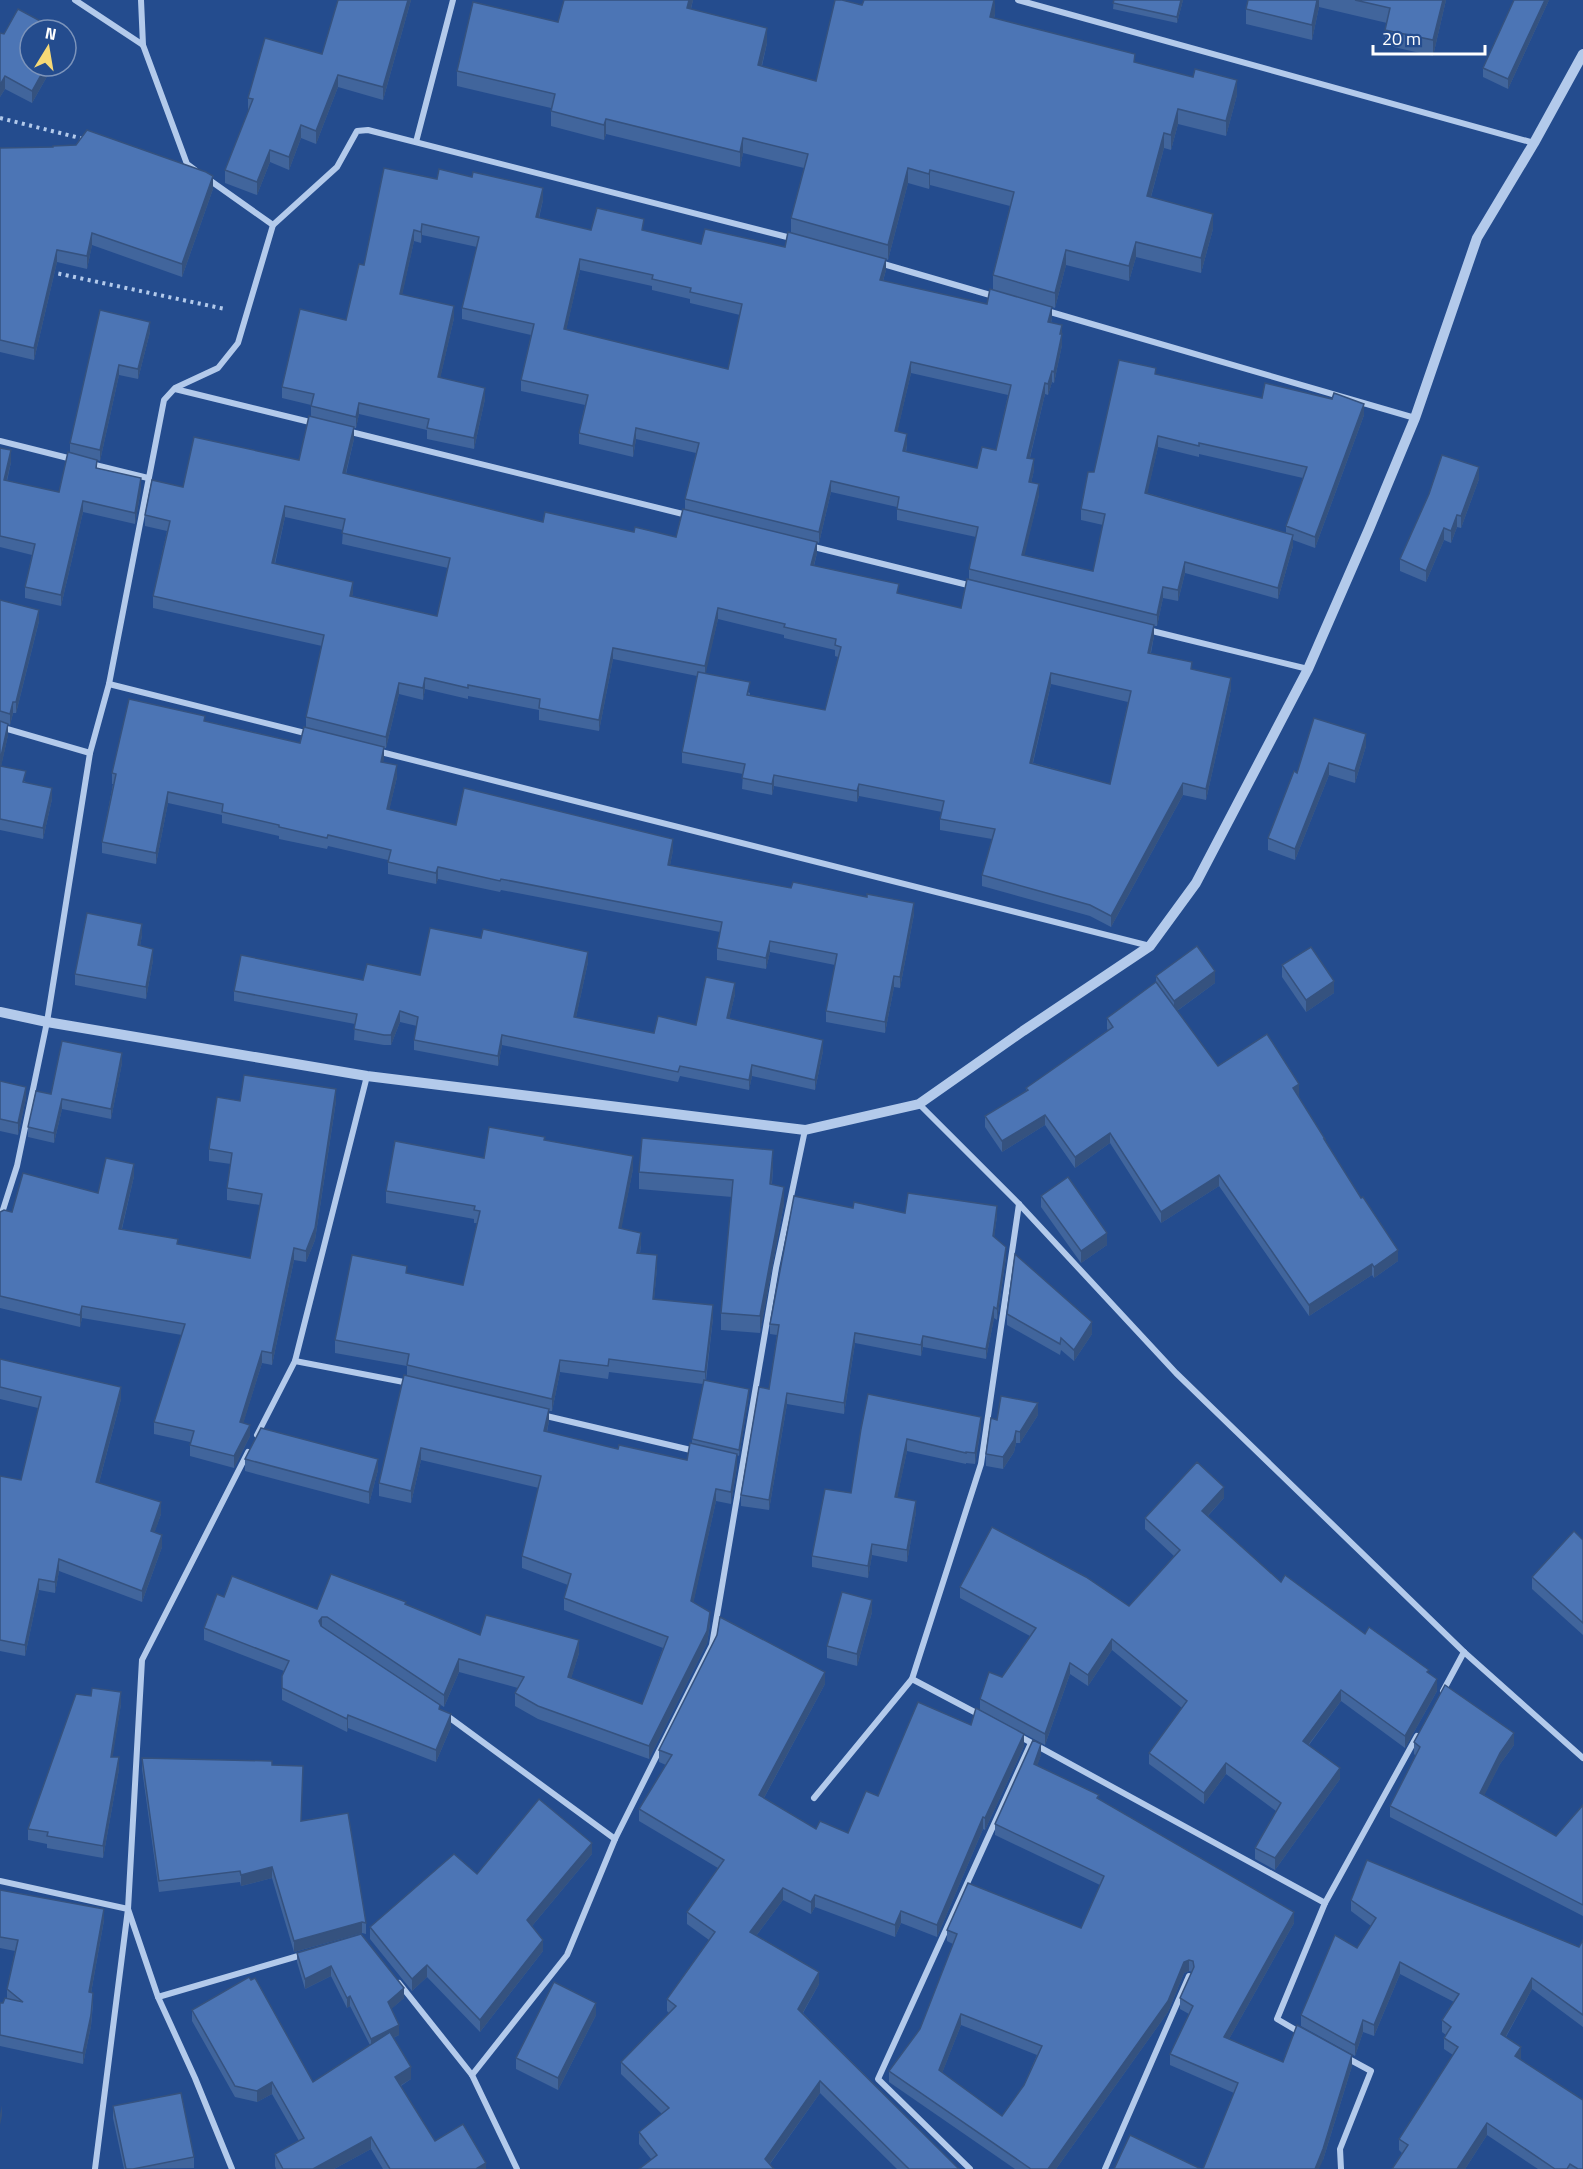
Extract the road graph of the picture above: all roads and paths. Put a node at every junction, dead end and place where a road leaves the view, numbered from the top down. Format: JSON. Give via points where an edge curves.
{"nodes":[{"id":1,"x":75,"y":0,"type":"edge"},
{"id":2,"x":141,"y":0,"type":"edge"},
{"id":3,"x":453,"y":0,"type":"edge"},
{"id":4,"x":1018,"y":0,"type":"edge"},
{"id":5,"x":143,"y":45,"type":"junction"},
{"id":6,"x":1583,"y":54,"type":"edge"},
{"id":7,"x":0,"y":118,"type":"edge"},
{"id":8,"x":88,"y":140,"type":"edge"},
{"id":9,"x":416,"y":142,"type":"junction"},
{"id":10,"x":1534,"y":143,"type":"junction"},
{"id":11,"x":273,"y":225,"type":"junction"},
{"id":12,"x":799,"y":240,"type":"edge"},
{"id":13,"x":868,"y":260,"type":"edge"},
{"id":14,"x":45,"y":271,"type":"edge"},
{"id":15,"x":1005,"y":299,"type":"edge"},
{"id":16,"x":1039,"y":309,"type":"edge"},
{"id":17,"x":247,"y":314,"type":"junction"},
{"id":18,"x":175,"y":388,"type":"junction"},
{"id":19,"x":1415,"y":418,"type":"junction"},
{"id":20,"x":323,"y":425,"type":"edge"},
{"id":21,"x":334,"y":428,"type":"edge"},
{"id":22,"x":0,"y":441,"type":"edge"},
{"id":23,"x":148,"y":478,"type":"junction"},
{"id":24,"x":694,"y":517,"type":"edge"},
{"id":25,"x":798,"y":543,"type":"edge"},
{"id":26,"x":983,"y":589,"type":"edge"},
{"id":27,"x":1145,"y":629,"type":"edge"},
{"id":28,"x":1308,"y":669,"type":"junction"},
{"id":29,"x":109,"y":684,"type":"junction"},
{"id":30,"x":0,"y":727,"type":"edge"},
{"id":31,"x":317,"y":736,"type":"edge"},
{"id":32,"x":375,"y":751,"type":"edge"},
{"id":33,"x":90,"y":753,"type":"junction"},
{"id":34,"x":1150,"y":946,"type":"junction"},
{"id":35,"x":0,"y":1012,"type":"edge"},
{"id":36,"x":46,"y":1022,"type":"junction"},
{"id":37,"x":367,"y":1076,"type":"junction"},
{"id":38,"x":919,"y":1104,"type":"junction"},
{"id":39,"x":805,"y":1130,"type":"junction"},
{"id":40,"x":1018,"y":1204,"type":"junction"},
{"id":41,"x":0,"y":1218,"type":"edge"},
{"id":42,"x":295,"y":1361,"type":"junction"},
{"id":43,"x":411,"y":1384,"type":"edge"},
{"id":44,"x":537,"y":1414,"type":"edge"},
{"id":45,"x":697,"y":1452,"type":"edge"},
{"id":46,"x":731,"y":1460,"type":"edge"},
{"id":47,"x":743,"y":1462,"type":"junction"},
{"id":48,"x":1464,"y":1652,"type":"junction"},
{"id":49,"x":912,"y":1679,"type":"junction"},
{"id":50,"x":1441,"y":1694,"type":"edge"},
{"id":51,"x":441,"y":1712,"type":"edge"},
{"id":52,"x":991,"y":1721,"type":"edge"},
{"id":53,"x":1424,"y":1725,"type":"edge"},
{"id":54,"x":1011,"y":1732,"type":"edge"},
{"id":55,"x":1031,"y":1743,"type":"junction"},
{"id":56,"x":1583,"y":1758,"type":"edge"},
{"id":57,"x":814,"y":1798,"type":"dead end"},
{"id":58,"x":615,"y":1839,"type":"junction"},
{"id":59,"x":0,"y":1881,"type":"edge"},
{"id":60,"x":1325,"y":1903,"type":"junction"},
{"id":61,"x":128,"y":1909,"type":"junction"},
{"id":62,"x":318,"y":1951,"type":"edge"},
{"id":63,"x":392,"y":1974,"type":"edge"},
{"id":64,"x":1189,"y":1976,"type":"edge"},
{"id":65,"x":158,"y":1996,"type":"junction"},
{"id":66,"x":1308,"y":2037,"type":"edge"},
{"id":67,"x":1340,"y":2054,"type":"edge"},
{"id":68,"x":472,"y":2075,"type":"junction"},
{"id":69,"x":95,"y":2169,"type":"edge"},
{"id":70,"x":232,"y":2169,"type":"edge"},
{"id":71,"x":517,"y":2169,"type":"edge"},
{"id":72,"x":970,"y":2169,"type":"edge"},
{"id":73,"x":1105,"y":2169,"type":"edge"},
{"id":74,"x":1341,"y":2169,"type":"edge"}],
"edges":[{"from":1,"to":5,"type":"street"},
{"from":2,"to":5,"type":"street"},
{"from":3,"to":9,"type":"street"},
{"from":4,"to":10,"type":"street"},
{"from":5,"to":11,"type":"street","via":[[187,164]]},
{"from":6,"to":10,"type":"street"},
{"from":7,"to":8,"type":"path"},
{"from":9,"to":11,"type":"street","via":[[357,131],[337,167]]},
{"from":9,"to":12,"type":"street"},
{"from":10,"to":19,"type":"street","via":[[1477,238]]},
{"from":11,"to":17,"type":"street"},
{"from":13,"to":15,"type":"street"},
{"from":14,"to":17,"type":"path"},
{"from":16,"to":19,"type":"street"},
{"from":17,"to":18,"type":"street","via":[[238,343],[218,368]]},
{"from":18,"to":20,"type":"street"},
{"from":18,"to":23,"type":"street","via":[[164,400]]},
{"from":19,"to":28,"type":"street"},
{"from":21,"to":24,"type":"street"},
{"from":22,"to":23,"type":"street"},
{"from":23,"to":29,"type":"street"},
{"from":25,"to":26,"type":"street"},
{"from":27,"to":28,"type":"street"},
{"from":28,"to":34,"type":"street","via":[[1196,884]]},
{"from":29,"to":31,"type":"street"},
{"from":29,"to":33,"type":"street"},
{"from":30,"to":33,"type":"street"},
{"from":32,"to":34,"type":"street"},
{"from":33,"to":36,"type":"street"},
{"from":34,"to":38,"type":"street"},
{"from":35,"to":36,"type":"street"},
{"from":36,"to":37,"type":"street"},
{"from":36,"to":41,"type":"street","via":[[17,1166]]},
{"from":37,"to":39,"type":"street"},
{"from":37,"to":42,"type":"street"},
{"from":38,"to":39,"type":"street"},
{"from":38,"to":40,"type":"street"},
{"from":39,"to":47,"type":"street","via":[[776,1268]]},
{"from":40,"to":48,"type":"street","via":[[1176,1373]]},
{"from":40,"to":49,"type":"street","via":[[981,1464]]},
{"from":42,"to":43,"type":"street"},
{"from":42,"to":61,"type":"street","via":[[142,1660]]},
{"from":44,"to":45,"type":"street"},
{"from":46,"to":47,"type":"street"},
{"from":47,"to":58,"type":"street","via":[[712,1645]]},
{"from":48,"to":50,"type":"street"},
{"from":48,"to":56,"type":"street"},
{"from":49,"to":52,"type":"street"},
{"from":49,"to":57,"type":"street"},
{"from":51,"to":58,"type":"street"},
{"from":53,"to":60,"type":"street"},
{"from":54,"to":55,"type":"street"},
{"from":55,"to":60,"type":"street"},
{"from":55,"to":72,"type":"street","via":[[878,2079]]},
{"from":58,"to":68,"type":"street","via":[[567,1955]]},
{"from":59,"to":61,"type":"street"},
{"from":60,"to":66,"type":"street","via":[[1277,2019]]},
{"from":61,"to":65,"type":"street"},
{"from":61,"to":69,"type":"street"},
{"from":62,"to":65,"type":"street"},
{"from":63,"to":68,"type":"street"},
{"from":64,"to":73,"type":"street"},
{"from":65,"to":70,"type":"street"},
{"from":67,"to":74,"type":"street","via":[[1371,2071],[1340,2149]]},
{"from":68,"to":71,"type":"street"}]}
